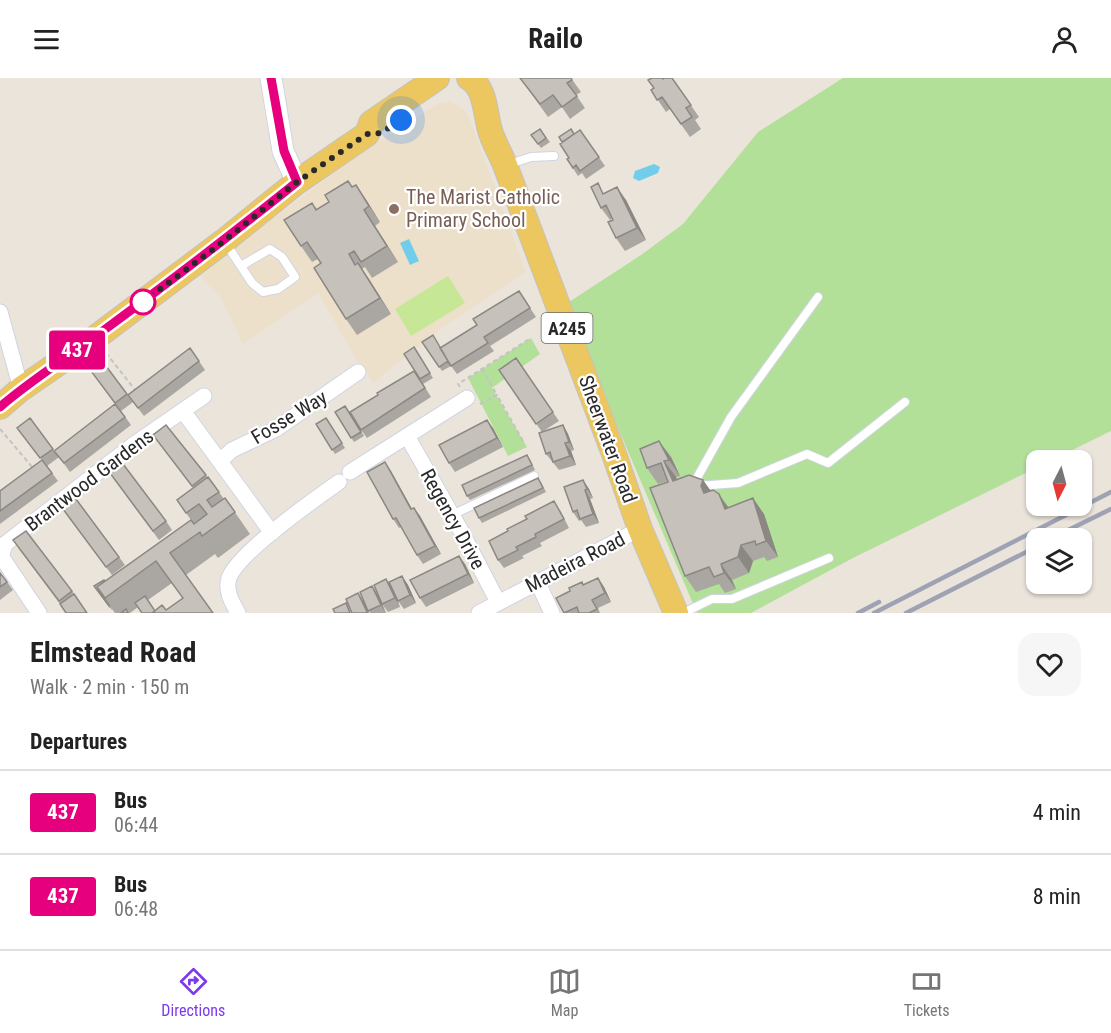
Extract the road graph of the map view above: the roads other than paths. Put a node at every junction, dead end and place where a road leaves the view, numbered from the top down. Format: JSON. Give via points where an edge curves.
{"nodes":[{"id":1,"x":271,"y":78,"type":"edge"},
{"id":2,"x":437,"y":78,"type":"edge"},
{"id":3,"x":457,"y":78,"type":"edge"},
{"id":4,"x":469,"y":78,"type":"edge"},
{"id":5,"x":490,"y":129,"type":"junction"},
{"id":6,"x":367,"y":134,"type":"junction"},
{"id":7,"x":554,"y":156,"type":"dead end"},
{"id":8,"x":505,"y":165,"type":"junction"},
{"id":9,"x":297,"y":182,"type":"junction"},
{"id":10,"x":224,"y":241,"type":"junction"},
{"id":11,"x":242,"y":266,"type":"junction"},
{"id":12,"x":818,"y":297,"type":"dead end"},
{"id":13,"x":0,"y":312,"type":"edge"},
{"id":14,"x":358,"y":372,"type":"dead end"},
{"id":15,"x":21,"y":389,"type":"junction"},
{"id":16,"x":204,"y":396,"type":"dead end"},
{"id":17,"x":467,"y":398,"type":"road end"},
{"id":18,"x":905,"y":402,"type":"dead end"},
{"id":19,"x":0,"y":407,"type":"edge"},
{"id":20,"x":183,"y":411,"type":"junction"},
{"id":21,"x":407,"y":436,"type":"junction"},
{"id":22,"x":219,"y":461,"type":"junction"},
{"id":23,"x":534,"y":477,"type":"edge"},
{"id":24,"x":452,"y":515,"type":"junction"},
{"id":25,"x":640,"y":529,"type":"junction"},
{"id":26,"x":272,"y":533,"type":"junction"},
{"id":27,"x":1,"y":554,"type":"edge"},
{"id":28,"x":829,"y":558,"type":"dead end"},
{"id":29,"x":537,"y":582,"type":"junction"},
{"id":30,"x":498,"y":602,"type":"junction"},
{"id":31,"x":39,"y":613,"type":"edge"},
{"id":32,"x":238,"y":613,"type":"edge"},
{"id":33,"x":479,"y":613,"type":"edge"},
{"id":34,"x":552,"y":613,"type":"edge"},
{"id":35,"x":676,"y":613,"type":"edge"},
{"id":36,"x":683,"y":613,"type":"edge"}],
"edges":[{"from":1,"to":9,"type":"main road","via":[[284,151]]},
{"from":2,"to":6,"type":"main road","number":"A245","via":[[371,123]]},
{"from":3,"to":5,"type":"main road","name":"Sheerwater Road","number":"A245","via":[[460,90]]},
{"from":3,"to":6,"type":"main road","number":"A245","via":[[450,89],[381,133]]},
{"from":4,"to":5,"type":"main road","name":"Sheerwater Road","number":"A245","via":[[488,110]]},
{"from":5,"to":8,"type":"main road","name":"Sheerwater Road","number":"A245"},
{"from":6,"to":9,"type":"main road","number":"A245"},
{"from":7,"to":8,"type":"lane","via":[[531,157]]},
{"from":8,"to":25,"type":"main road","name":"Sheerwater Road","number":"A245"},
{"from":9,"to":10,"type":"main road","number":"A245"},
{"from":10,"to":11,"type":"lane"},
{"from":10,"to":15,"type":"main road","number":"A245"},
{"from":11,"to":11,"type":"lane","via":[[263,292],[278,289],[295,277],[282,257],[270,249]]},
{"from":12,"to":18,"type":"lane","via":[[731,417],[693,487],[738,483],[807,454],[828,463]]},
{"from":13,"to":15,"type":"street"},
{"from":14,"to":22,"type":"street","name":"Fosse Way","via":[[276,429],[232,450]]},
{"from":15,"to":19,"type":"main road","number":"A245"},
{"from":16,"to":20,"type":"street","name":"Brantwood Gardens"},
{"from":17,"to":21,"type":"street"},
{"from":20,"to":22,"type":"street"},
{"from":20,"to":27,"type":"street","name":"Brantwood Gardens","via":[[10,539]]},
{"from":21,"to":24,"type":"street","name":"Regency Drive"},
{"from":21,"to":26,"type":"street","via":[[344,477]]},
{"from":22,"to":26,"type":"street"},
{"from":23,"to":24,"type":"lane"},
{"from":24,"to":30,"type":"street","name":"Regency Drive"},
{"from":25,"to":29,"type":"street","name":"Madeira Road"},
{"from":25,"to":35,"type":"main road","name":"Sheerwater Road","number":"A245"},
{"from":26,"to":32,"type":"street","via":[[234,569],[229,579],[228,591]]},
{"from":27,"to":31,"type":"street","name":"Brantwood Gardens"},
{"from":28,"to":36,"type":"lane","via":[[732,599],[711,599]]},
{"from":29,"to":30,"type":"street","name":"Madeira Road"},
{"from":29,"to":34,"type":"street"},
{"from":30,"to":33,"type":"street","name":"Madeira Road"}]}
